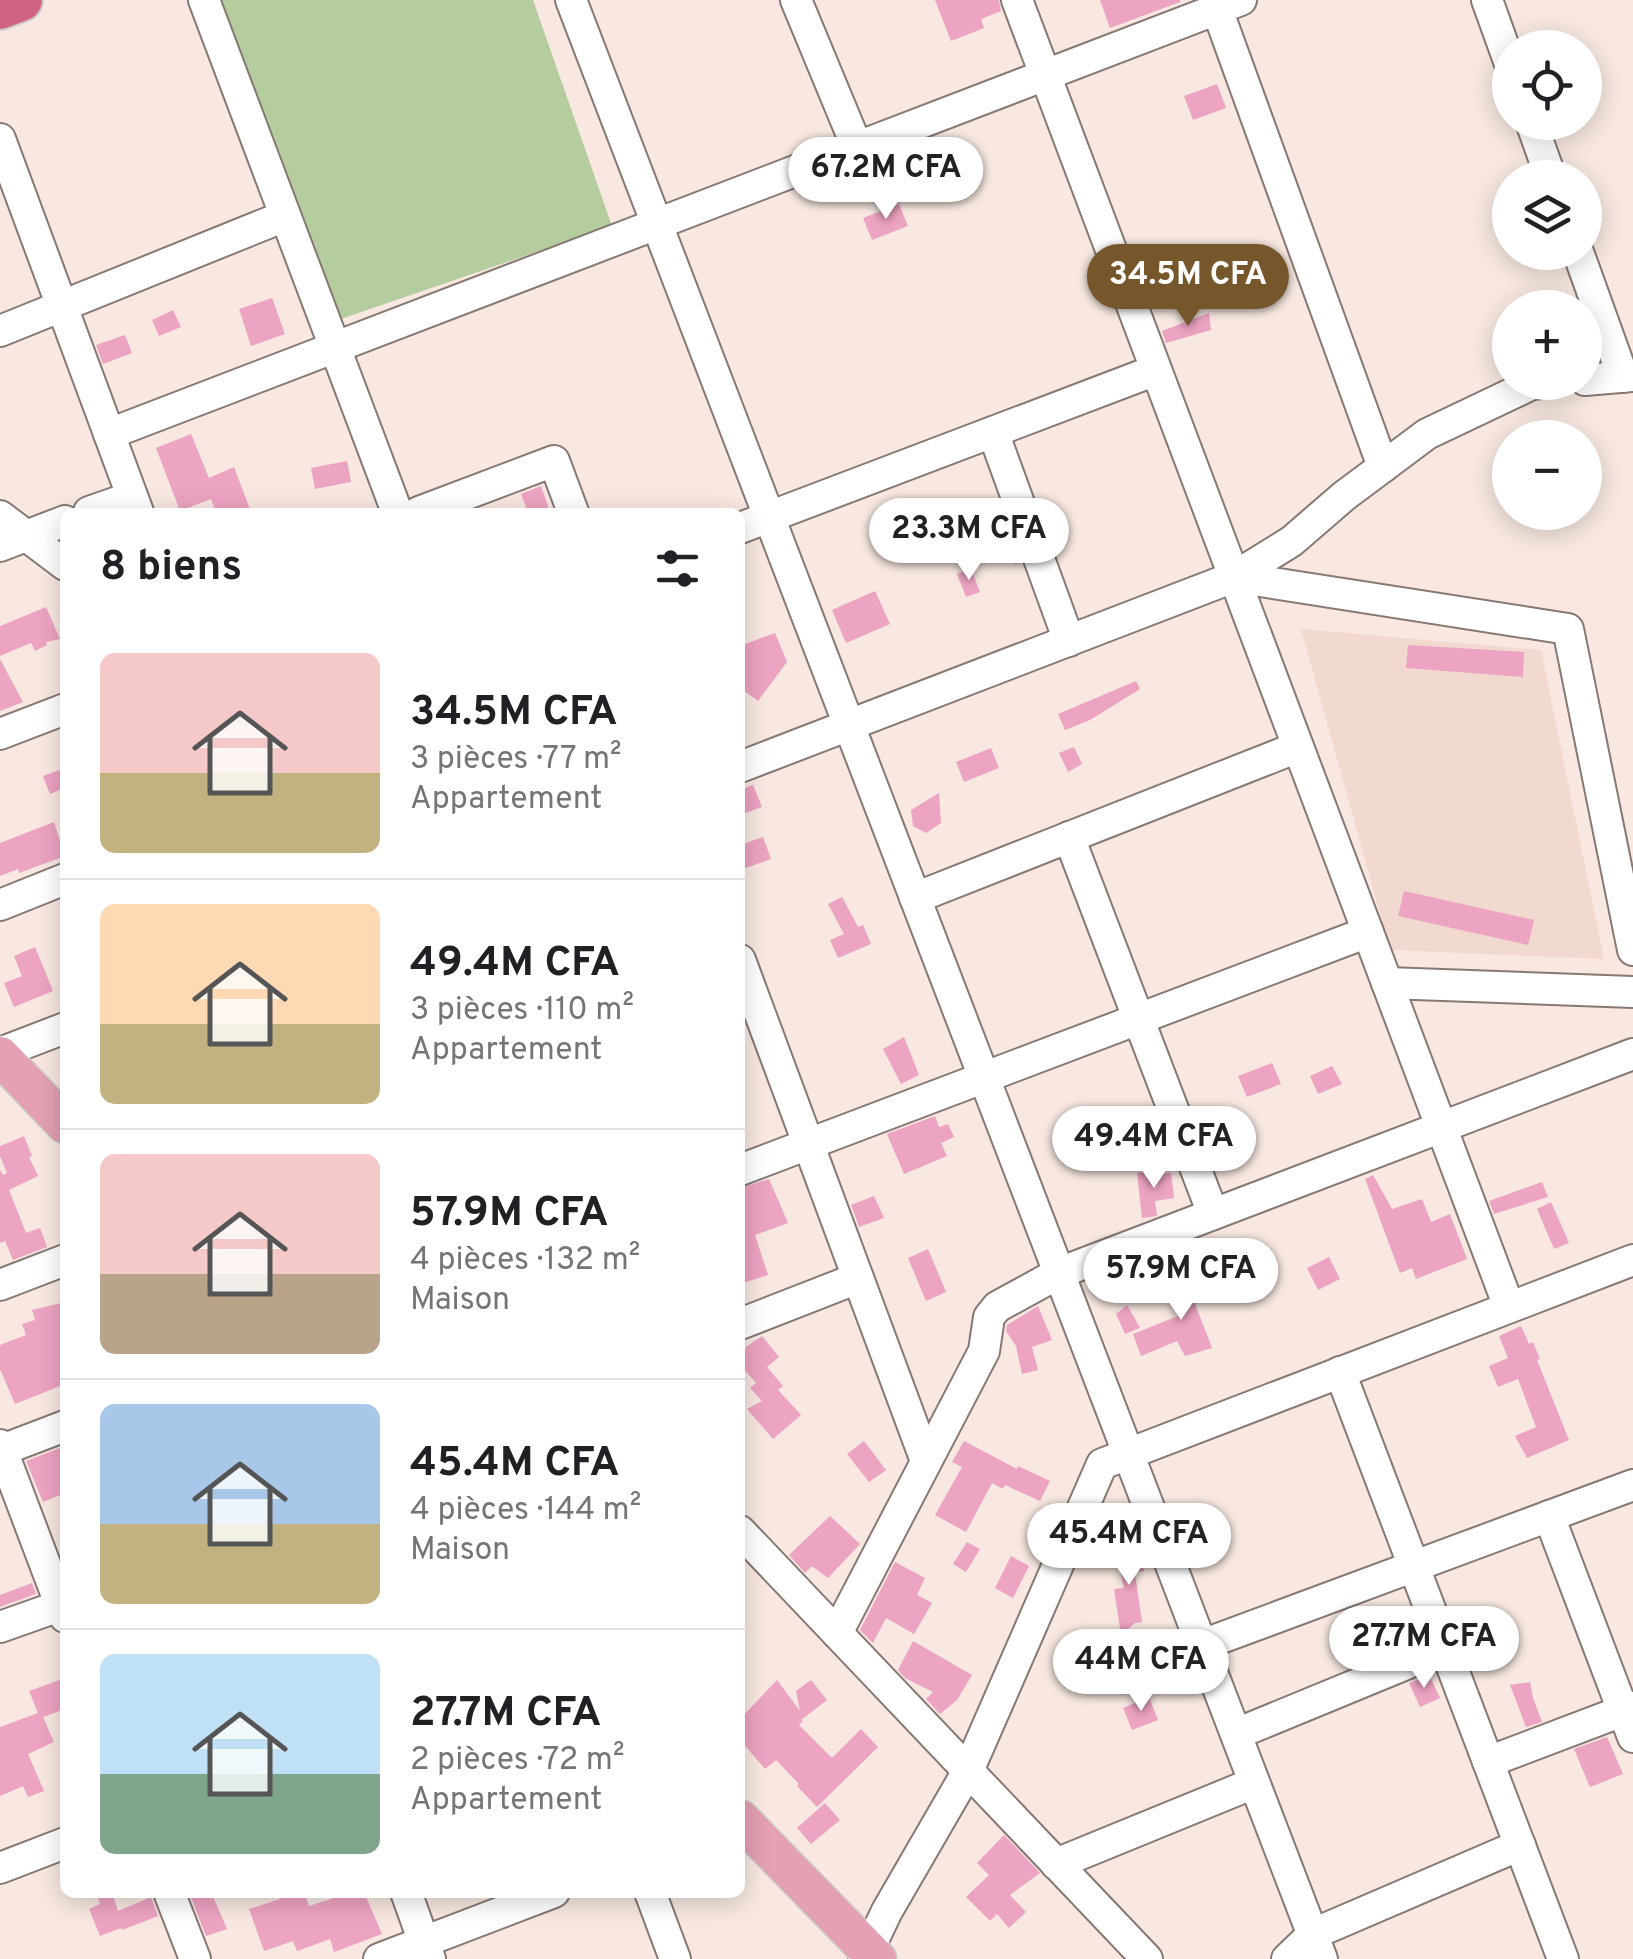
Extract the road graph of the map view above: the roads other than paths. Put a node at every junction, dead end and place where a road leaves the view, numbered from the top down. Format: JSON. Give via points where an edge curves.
{"nodes":[{"id":1,"x":21,"y":0,"type":"edge"},
{"id":2,"x":204,"y":0,"type":"edge"},
{"id":3,"x":571,"y":0,"type":"edge"},
{"id":4,"x":796,"y":0,"type":"edge"},
{"id":5,"x":1017,"y":0,"type":"edge"},
{"id":6,"x":1487,"y":0,"type":"edge"},
{"id":7,"x":1208,"y":7,"type":"edge"},
{"id":8,"x":0,"y":8,"type":"edge"},
{"id":9,"x":1498,"y":30,"type":"edge"},
{"id":10,"x":1045,"y":75,"type":"junction"},
{"id":11,"x":0,"y":139,"type":"edge"},
{"id":12,"x":858,"y":147,"type":"junction"},
{"id":13,"x":285,"y":216,"type":"junction"},
{"id":14,"x":657,"y":224,"type":"junction"},
{"id":15,"x":1585,"y":270,"type":"edge"},
{"id":16,"x":62,"y":306,"type":"junction"},
{"id":17,"x":0,"y":331,"type":"edge"},
{"id":18,"x":335,"y":347,"type":"junction"},
{"id":19,"x":1156,"y":370,"type":"junction"},
{"id":20,"x":1628,"y":377,"type":"edge"},
{"id":21,"x":1602,"y":379,"type":"edge"},
{"id":22,"x":1498,"y":400,"type":"edge"},
{"id":23,"x":993,"y":432,"type":"junction"},
{"id":24,"x":108,"y":434,"type":"junction"},
{"id":25,"x":1384,"y":466,"type":"junction"},
{"id":26,"x":135,"y":505,"type":"edge"},
{"id":27,"x":395,"y":508,"type":"edge"},
{"id":28,"x":430,"y":508,"type":"edge"},
{"id":29,"x":572,"y":508,"type":"edge"},
{"id":30,"x":0,"y":516,"type":"edge"},
{"id":31,"x":770,"y":517,"type":"junction"},
{"id":32,"x":60,"y":523,"type":"edge"},
{"id":33,"x":745,"y":526,"type":"edge"},
{"id":34,"x":13,"y":540,"type":"edge"},
{"id":35,"x":60,"y":563,"type":"edge"},
{"id":36,"x":1234,"y":577,"type":"junction"},
{"id":37,"x":1069,"y":641,"type":"junction"},
{"id":38,"x":60,"y":710,"type":"edge"},
{"id":39,"x":849,"y":725,"type":"junction"},
{"id":40,"x":0,"y":734,"type":"edge"},
{"id":41,"x":1298,"y":747,"type":"junction"},
{"id":42,"x":745,"y":766,"type":"edge"},
{"id":43,"x":1069,"y":837,"type":"junction"},
{"id":44,"x":60,"y":881,"type":"edge"},
{"id":45,"x":915,"y":898,"type":"junction"},
{"id":46,"x":0,"y":905,"type":"edge"},
{"id":47,"x":1368,"y":932,"type":"junction"},
{"id":48,"x":1633,"y":950,"type":"edge"},
{"id":49,"x":745,"y":977,"type":"edge"},
{"id":50,"x":1387,"y":983,"type":"junction"},
{"id":51,"x":1633,"y":992,"type":"edge"},
{"id":52,"x":1139,"y":1019,"type":"junction"},
{"id":53,"x":60,"y":1030,"type":"edge"},
{"id":54,"x":0,"y":1054,"type":"edge"},
{"id":55,"x":1633,"y":1054,"type":"edge"},
{"id":56,"x":984,"y":1077,"type":"junction"},
{"id":57,"x":60,"y":1119,"type":"edge"},
{"id":58,"x":1441,"y":1127,"type":"junction"},
{"id":59,"x":808,"y":1144,"type":"junction"},
{"id":60,"x":745,"y":1168,"type":"edge"},
{"id":61,"x":1213,"y":1214,"type":"junction"},
{"id":62,"x":1633,"y":1260,"type":"edge"},
{"id":63,"x":60,"y":1262,"type":"edge"},
{"id":64,"x":1059,"y":1273,"type":"junction"},
{"id":65,"x":858,"y":1278,"type":"junction"},
{"id":66,"x":0,"y":1285,"type":"edge"},
{"id":67,"x":1509,"y":1307,"type":"junction"},
{"id":68,"x":745,"y":1322,"type":"edge"},
{"id":69,"x":1340,"y":1372,"type":"junction"},
{"id":70,"x":60,"y":1428,"type":"edge"},
{"id":71,"x":1,"y":1448,"type":"edge"},
{"id":72,"x":1128,"y":1454,"type":"junction"},
{"id":73,"x":926,"y":1460,"type":"junction"},
{"id":74,"x":1633,"y":1484,"type":"edge"},
{"id":75,"x":1550,"y":1516,"type":"junction"},
{"id":76,"x":745,"y":1536,"type":"edge"},
{"id":77,"x":1414,"y":1566,"type":"junction"},
{"id":78,"x":60,"y":1599,"type":"edge"},
{"id":79,"x":60,"y":1610,"type":"edge"},
{"id":80,"x":0,"y":1627,"type":"edge"},
{"id":81,"x":836,"y":1632,"type":"junction"},
{"id":82,"x":1202,"y":1646,"type":"junction"},
{"id":83,"x":1445,"y":1648,"type":"junction"},
{"id":84,"x":1630,"y":1718,"type":"edge"},
{"id":85,"x":1236,"y":1734,"type":"junction"},
{"id":86,"x":1488,"y":1762,"type":"junction"},
{"id":87,"x":968,"y":1771,"type":"junction"},
{"id":88,"x":1254,"y":1783,"type":"junction"},
{"id":89,"x":745,"y":1824,"type":"edge"},
{"id":90,"x":60,"y":1845,"type":"edge"},
{"id":91,"x":1520,"y":1845,"type":"junction"},
{"id":92,"x":1056,"y":1864,"type":"junction"},
{"id":93,"x":0,"y":1868,"type":"edge"},
{"id":94,"x":171,"y":1898,"type":"edge"},
{"id":95,"x":408,"y":1898,"type":"edge"},
{"id":96,"x":541,"y":1898,"type":"edge"},
{"id":97,"x":652,"y":1898,"type":"edge"},
{"id":98,"x":1318,"y":1946,"type":"edge"},
{"id":99,"x":427,"y":1950,"type":"edge"},
{"id":100,"x":870,"y":1956,"type":"edge"},
{"id":101,"x":194,"y":1959,"type":"edge"},
{"id":102,"x":379,"y":1959,"type":"edge"},
{"id":103,"x":675,"y":1959,"type":"edge"},
{"id":104,"x":1147,"y":1959,"type":"edge"},
{"id":105,"x":1287,"y":1959,"type":"edge"},
{"id":106,"x":1563,"y":1959,"type":"edge"}],
"edges":[{"from":1,"to":8,"type":"highway"},
{"from":2,"to":13,"type":"street"},
{"from":3,"to":14,"type":"street"},
{"from":4,"to":12,"type":"street"},
{"from":5,"to":10,"type":"street"},
{"from":6,"to":9,"type":"street"},
{"from":7,"to":10,"type":"street"},
{"from":7,"to":25,"type":"street"},
{"from":10,"to":12,"type":"street"},
{"from":10,"to":19,"type":"street"},
{"from":11,"to":16,"type":"street"},
{"from":12,"to":14,"type":"street"},
{"from":13,"to":16,"type":"street"},
{"from":13,"to":18,"type":"street"},
{"from":14,"to":18,"type":"street"},
{"from":14,"to":31,"type":"street"},
{"from":15,"to":20,"type":"street"},
{"from":16,"to":17,"type":"street"},
{"from":16,"to":24,"type":"street"},
{"from":18,"to":24,"type":"street"},
{"from":18,"to":27,"type":"street"},
{"from":19,"to":23,"type":"street"},
{"from":19,"to":36,"type":"street"},
{"from":20,"to":21,"type":"street"},
{"from":22,"to":25,"type":"street","via":[[1427,434]]},
{"from":23,"to":31,"type":"street"},
{"from":23,"to":37,"type":"street"},
{"from":24,"to":26,"type":"street"},
{"from":25,"to":36,"type":"street","via":[[1292,541]]},
{"from":28,"to":29,"type":"street","via":[[554,461]]},
{"from":30,"to":34,"type":"street"},
{"from":31,"to":33,"type":"street"},
{"from":31,"to":39,"type":"street"},
{"from":32,"to":34,"type":"street"},
{"from":34,"to":35,"type":"street"},
{"from":36,"to":37,"type":"street"},
{"from":36,"to":41,"type":"street"},
{"from":36,"to":48,"type":"street","via":[[1568,630]]},
{"from":37,"to":39,"type":"street"},
{"from":38,"to":40,"type":"street"},
{"from":39,"to":42,"type":"street"},
{"from":39,"to":45,"type":"street"},
{"from":41,"to":43,"type":"street"},
{"from":41,"to":47,"type":"street"},
{"from":43,"to":45,"type":"street"},
{"from":43,"to":52,"type":"street"},
{"from":44,"to":46,"type":"street"},
{"from":45,"to":56,"type":"street"},
{"from":47,"to":50,"type":"street"},
{"from":47,"to":52,"type":"street"},
{"from":49,"to":59,"type":"street"},
{"from":50,"to":51,"type":"street"},
{"from":50,"to":58,"type":"street"},
{"from":52,"to":56,"type":"street"},
{"from":52,"to":61,"type":"street"},
{"from":53,"to":54,"type":"street"},
{"from":54,"to":57,"type":"main road"},
{"from":55,"to":58,"type":"street"},
{"from":56,"to":59,"type":"street"},
{"from":56,"to":64,"type":"street"},
{"from":58,"to":61,"type":"street"},
{"from":58,"to":67,"type":"street"},
{"from":59,"to":60,"type":"street"},
{"from":59,"to":65,"type":"street"},
{"from":61,"to":64,"type":"street"},
{"from":62,"to":67,"type":"street"},
{"from":63,"to":66,"type":"street"},
{"from":64,"to":72,"type":"street"},
{"from":64,"to":73,"type":"street","via":[[989,1317],[984,1351]]},
{"from":65,"to":68,"type":"street"},
{"from":65,"to":73,"type":"street"},
{"from":67,"to":69,"type":"street"},
{"from":69,"to":72,"type":"street"},
{"from":69,"to":77,"type":"street"},
{"from":70,"to":71,"type":"street"},
{"from":71,"to":78,"type":"street"},
{"from":72,"to":82,"type":"street"},
{"from":72,"to":87,"type":"street","via":[[1102,1464]]},
{"from":73,"to":81,"type":"street"},
{"from":74,"to":75,"type":"street"},
{"from":75,"to":77,"type":"street"},
{"from":75,"to":84,"type":"street"},
{"from":76,"to":81,"type":"street"},
{"from":77,"to":82,"type":"street"},
{"from":77,"to":83,"type":"street"},
{"from":79,"to":80,"type":"street"},
{"from":81,"to":87,"type":"street"},
{"from":82,"to":85,"type":"street"},
{"from":83,"to":85,"type":"street"},
{"from":83,"to":86,"type":"street"},
{"from":84,"to":86,"type":"street"},
{"from":85,"to":88,"type":"street"},
{"from":86,"to":91,"type":"street"},
{"from":87,"to":92,"type":"street"},
{"from":87,"to":100,"type":"street","via":[[887,1911]]},
{"from":88,"to":92,"type":"street"},
{"from":88,"to":98,"type":"street"},
{"from":89,"to":100,"type":"main road"},
{"from":90,"to":93,"type":"street"},
{"from":91,"to":98,"type":"street"},
{"from":91,"to":106,"type":"street"},
{"from":92,"to":104,"type":"street"},
{"from":94,"to":101,"type":"street"},
{"from":95,"to":99,"type":"street"},
{"from":96,"to":99,"type":"street"},
{"from":97,"to":103,"type":"street"},
{"from":98,"to":105,"type":"street"},
{"from":99,"to":102,"type":"street"}]}
